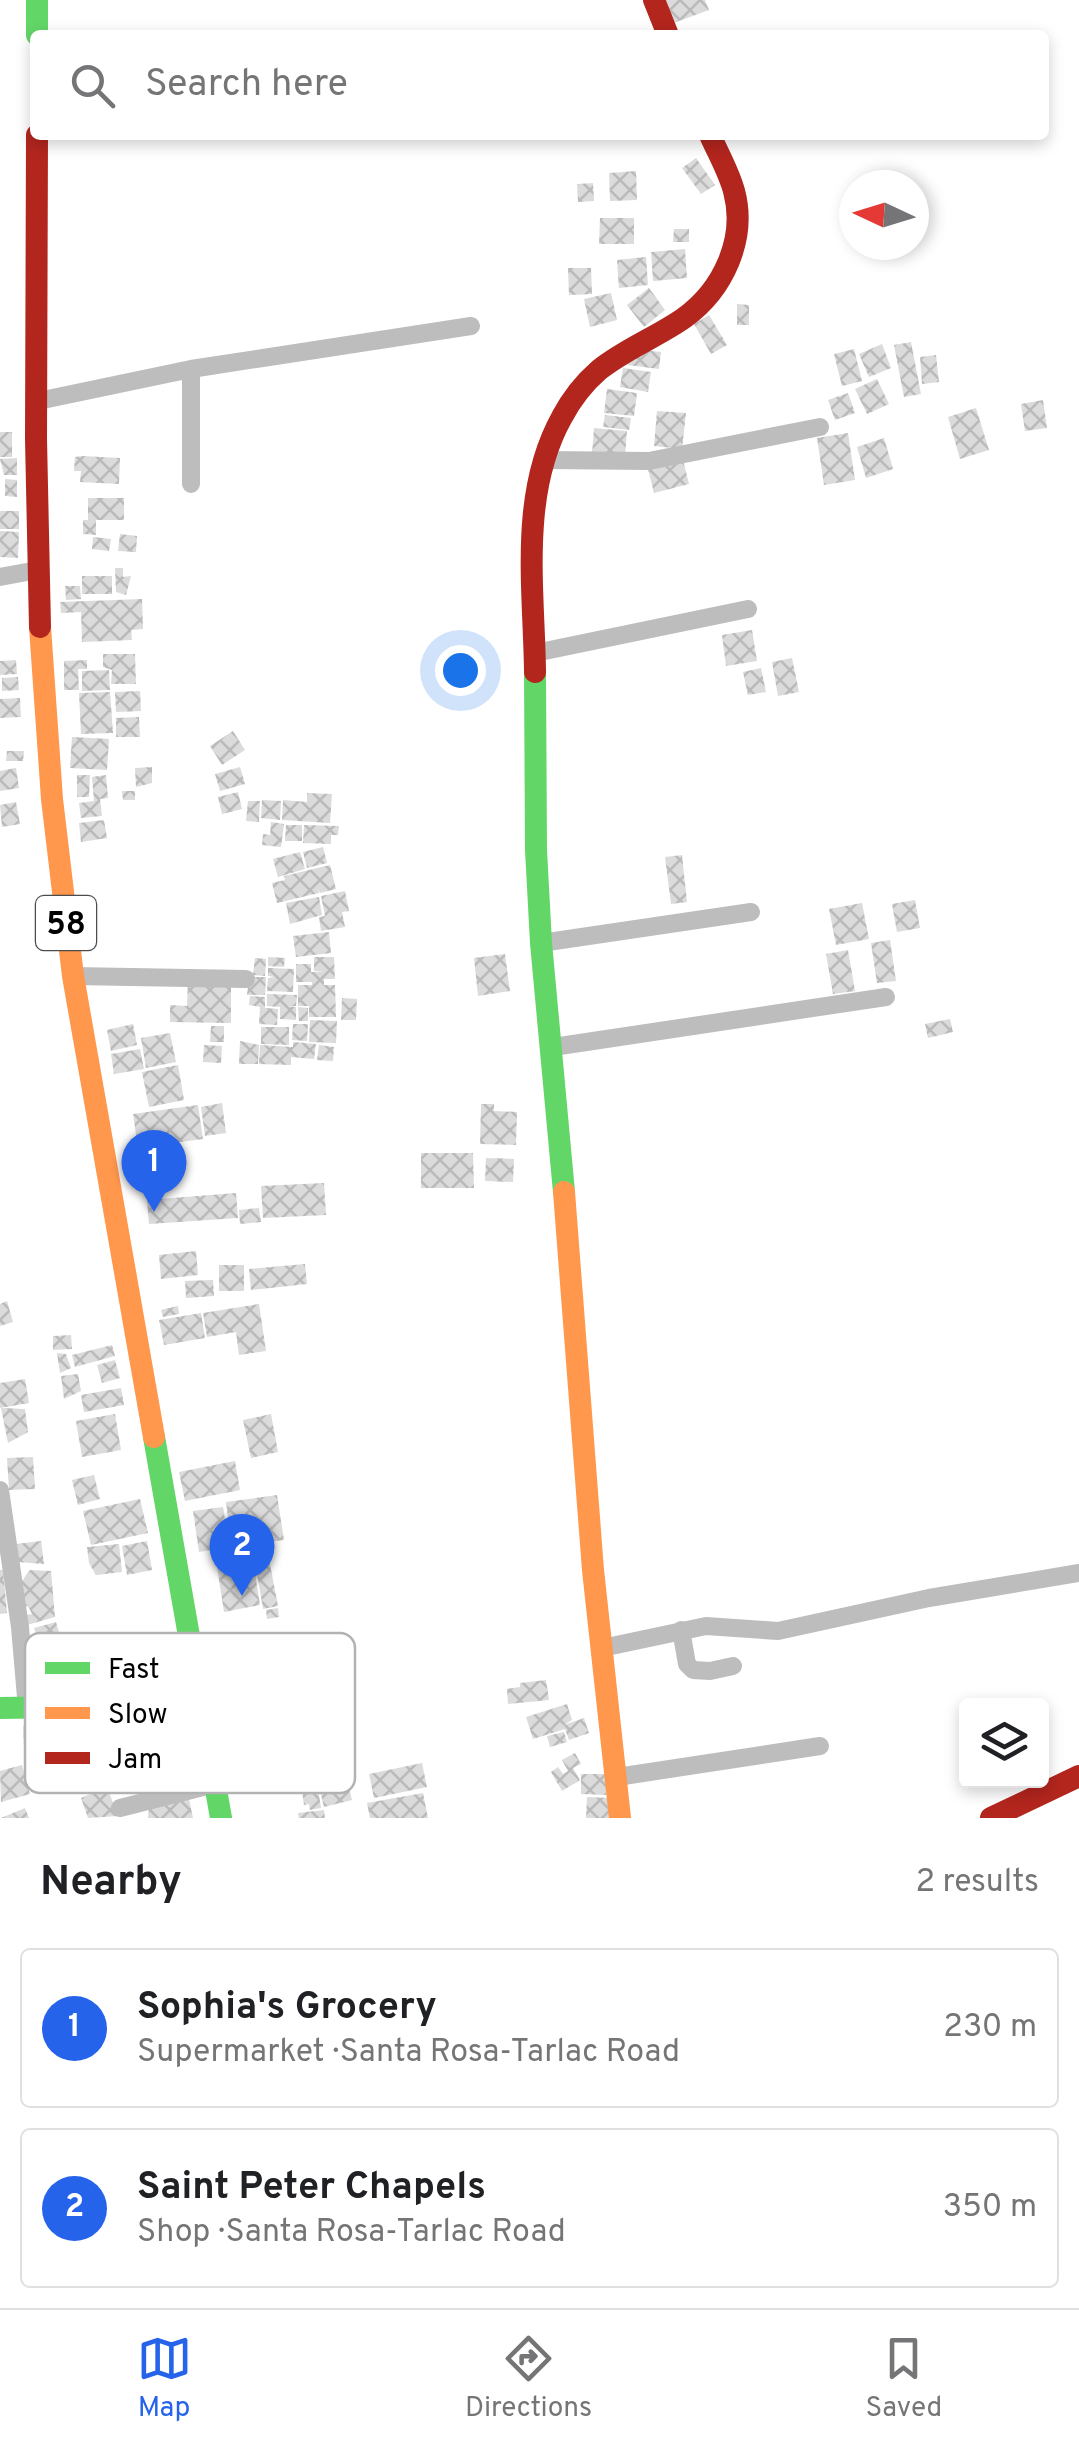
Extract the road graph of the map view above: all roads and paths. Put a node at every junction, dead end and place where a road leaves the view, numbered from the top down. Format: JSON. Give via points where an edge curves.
{"nodes":[{"id":1,"x":37,"y":0,"type":"edge"},
{"id":2,"x":654,"y":0,"type":"edge"},
{"id":3,"x":37,"y":30,"type":"edge"},
{"id":4,"x":666,"y":30,"type":"edge"},
{"id":5,"x":37,"y":140,"type":"edge"},
{"id":6,"x":712,"y":140,"type":"edge"},
{"id":7,"x":471,"y":326,"type":"dead end"},
{"id":8,"x":191,"y":369,"type":"junction"},
{"id":9,"x":38,"y":401,"type":"junction"},
{"id":10,"x":820,"y":428,"type":"dead end"},
{"id":11,"x":545,"y":460,"type":"junction"},
{"id":12,"x":191,"y":484,"type":"dead end"},
{"id":13,"x":38,"y":570,"type":"junction"},
{"id":14,"x":0,"y":578,"type":"edge"},
{"id":15,"x":748,"y":609,"type":"dead end"},
{"id":16,"x":535,"y":653,"type":"junction"},
{"id":17,"x":752,"y":912,"type":"dead end"},
{"id":18,"x":541,"y":943,"type":"junction"},
{"id":19,"x":73,"y":976,"type":"junction"},
{"id":20,"x":246,"y":979,"type":"dead end"},
{"id":21,"x":886,"y":997,"type":"dead end"},
{"id":22,"x":553,"y":1047,"type":"junction"},
{"id":23,"x":0,"y":1490,"type":"edge"},
{"id":24,"x":1079,"y":1573,"type":"edge"},
{"id":25,"x":681,"y":1630,"type":"junction"},
{"id":26,"x":189,"y":1633,"type":"edge"},
{"id":27,"x":602,"y":1648,"type":"junction"},
{"id":28,"x":733,"y":1666,"type":"dead end"},
{"id":29,"x":25,"y":1686,"type":"edge"},
{"id":30,"x":0,"y":1708,"type":"edge"},
{"id":31,"x":25,"y":1709,"type":"edge"},
{"id":32,"x":820,"y":1746,"type":"dead end"},
{"id":33,"x":1079,"y":1776,"type":"edge"},
{"id":34,"x":617,"y":1777,"type":"junction"},
{"id":35,"x":179,"y":1793,"type":"edge"},
{"id":36,"x":217,"y":1793,"type":"edge"},
{"id":37,"x":120,"y":1808,"type":"dead end"},
{"id":38,"x":1032,"y":1809,"type":"edge"},
{"id":39,"x":222,"y":1818,"type":"edge"},
{"id":40,"x":620,"y":1818,"type":"edge"},
{"id":41,"x":991,"y":1818,"type":"edge"}],
"edges":[{"from":1,"to":3,"type":"main road"},
{"from":2,"to":4,"type":"main road"},
{"from":5,"to":9,"type":"main road","number":"58"},
{"from":6,"to":11,"type":"main road","via":[[737,214],[736,244],[720,280],[690,313],[591,379],[562,419]]},
{"from":7,"to":8,"type":"street"},
{"from":8,"to":9,"type":"street"},
{"from":8,"to":12,"type":"street"},
{"from":9,"to":13,"type":"main road","number":"58"},
{"from":10,"to":11,"type":"street","via":[[648,461]]},
{"from":11,"to":16,"type":"main road","via":[[534,502]]},
{"from":13,"to":14,"type":"street"},
{"from":13,"to":19,"type":"main road","number":"58","via":[[49,773]]},
{"from":15,"to":16,"type":"street"},
{"from":16,"to":18,"type":"main road"},
{"from":17,"to":18,"type":"street"},
{"from":18,"to":22,"type":"main road"},
{"from":19,"to":20,"type":"street"},
{"from":19,"to":26,"type":"main road","number":"58"},
{"from":21,"to":22,"type":"street"},
{"from":22,"to":27,"type":"main road"},
{"from":23,"to":29,"type":"street"},
{"from":24,"to":25,"type":"street","via":[[778,1632]]},
{"from":25,"to":27,"type":"street"},
{"from":25,"to":28,"type":"street","via":[[693,1670]]},
{"from":27,"to":34,"type":"main road"},
{"from":30,"to":31,"type":"main road"},
{"from":32,"to":34,"type":"street"},
{"from":33,"to":38,"type":"main road"},
{"from":34,"to":40,"type":"main road"},
{"from":35,"to":37,"type":"street"},
{"from":36,"to":39,"type":"main road","number":"58"},
{"from":38,"to":41,"type":"main road"}]}
